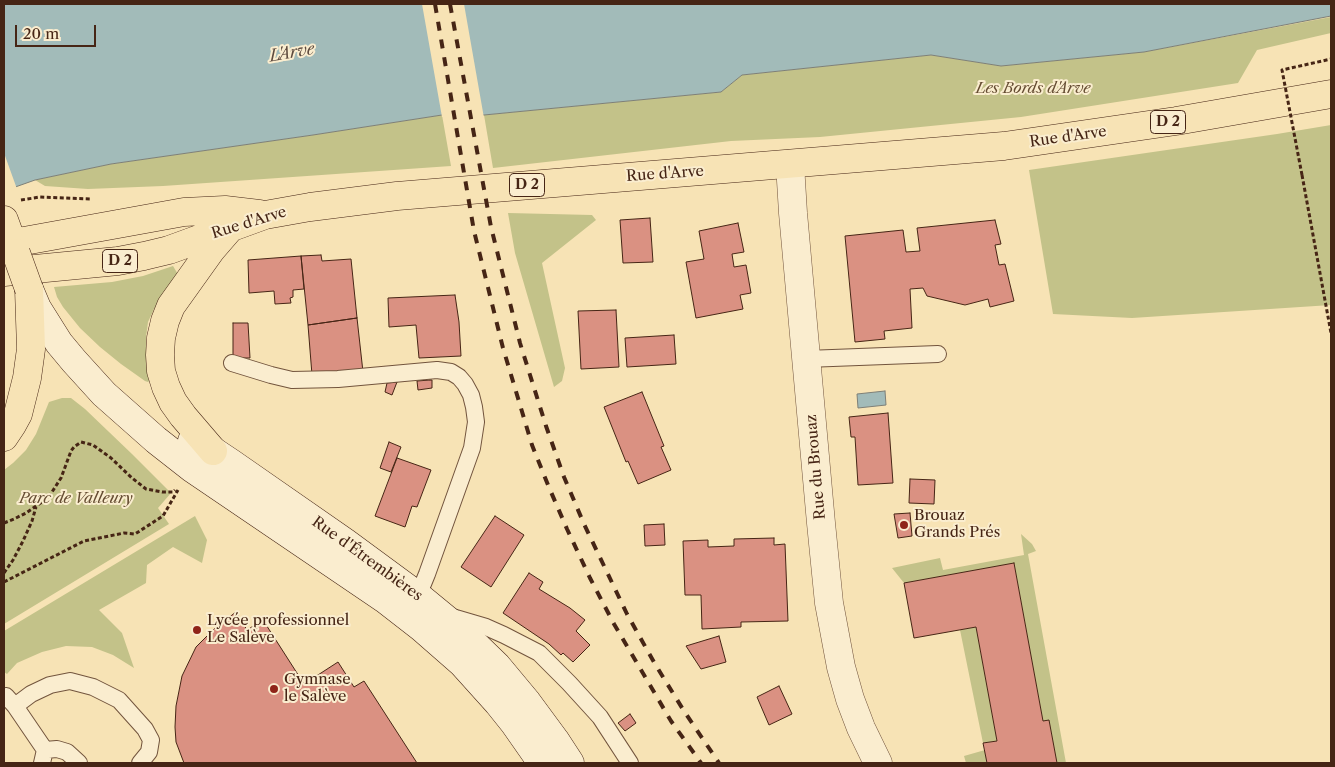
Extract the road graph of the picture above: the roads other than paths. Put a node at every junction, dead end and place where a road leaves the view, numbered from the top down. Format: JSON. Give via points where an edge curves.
{"nodes":[{"id":1,"x":1331,"y":94,"type":"edge"},
{"id":2,"x":790,"y":164,"type":"junction"},
{"id":3,"x":265,"y":215,"type":"junction"},
{"id":4,"x":231,"y":227,"type":"junction"},
{"id":5,"x":9,"y":247,"type":"edge"},
{"id":6,"x":29,"y":289,"type":"junction"},
{"id":7,"x":938,"y":354,"type":"dead end"},
{"id":8,"x":806,"y":359,"type":"junction"},
{"id":9,"x":232,"y":363,"type":"dead end"},
{"id":10,"x":120,"y":408,"type":"junction"},
{"id":11,"x":4,"y":437,"type":"edge"},
{"id":12,"x":213,"y":451,"type":"junction"},
{"id":13,"x":411,"y":605,"type":"junction"},
{"id":14,"x":440,"y":614,"type":"junction"},
{"id":15,"x":44,"y":757,"type":"edge"},
{"id":16,"x":79,"y":763,"type":"edge"},
{"id":17,"x":140,"y":763,"type":"edge"},
{"id":18,"x":542,"y":763,"type":"edge"},
{"id":19,"x":570,"y":763,"type":"edge"},
{"id":20,"x":630,"y":763,"type":"edge"},
{"id":21,"x":878,"y":763,"type":"edge"}],
"edges":[{"from":1,"to":2,"type":"main road","name":"Rue d'Arve","number":"D 2","via":[[1004,146]]},
{"from":2,"to":3,"type":"main road","name":"Rue d'Arve","number":"D 2","via":[[397,196]]},
{"from":2,"to":8,"type":"main road","name":"Rue du Brouaz"},
{"from":3,"to":4,"type":"main road","name":"Rue d'Arve","number":"D 2"},
{"from":3,"to":5,"type":"main road","via":[[225,210],[184,212]]},
{"from":4,"to":5,"type":"main road","name":"Rue d'Arve","number":"D 2","via":[[169,250],[118,261]]},
{"from":4,"to":12,"type":"main road","via":[[176,299],[161,338],[161,371],[166,387],[183,416]]},
{"from":5,"to":6,"type":"main road","bridge":true},
{"from":6,"to":10,"type":"main road","name":"Rue d'Étrembières","via":[[59,343]]},
{"from":6,"to":11,"type":"main road","via":[[31,349],[28,378],[18,414]]},
{"from":7,"to":8,"type":"lane"},
{"from":8,"to":21,"type":"main road","name":"Rue du Brouaz","via":[[829,602],[850,699]]},
{"from":9,"to":13,"type":"lane","via":[[292,380],[338,380],[438,370],[451,372],[465,384],[471,395],[476,422],[472,448],[427,574]]},
{"from":10,"to":12,"type":"main road","name":"Rue d'Étrembières"},
{"from":10,"to":13,"type":"main road","name":"Rue d'Étrembières","via":[[193,469]]},
{"from":12,"to":13,"type":"main road","name":"Rue d'Étrembières","via":[[289,502]]},
{"from":13,"to":14,"type":"main road","name":"Rue d'Étrembières"},
{"from":13,"to":18,"type":"main road","name":"Rue d'Étrembières","via":[[442,645],[514,723]]},
{"from":14,"to":19,"type":"main road","name":"Rue d'Étrembières","via":[[476,645],[512,684]]},
{"from":14,"to":20,"type":"lane","via":[[495,631],[539,653],[600,717]]},
{"from":15,"to":16,"type":"lane","via":[[57,749],[67,752]]},
{"from":15,"to":17,"type":"lane","via":[[10,701],[50,685],[70,681],[93,687],[119,700],[145,729],[151,740],[149,752]]}]}
